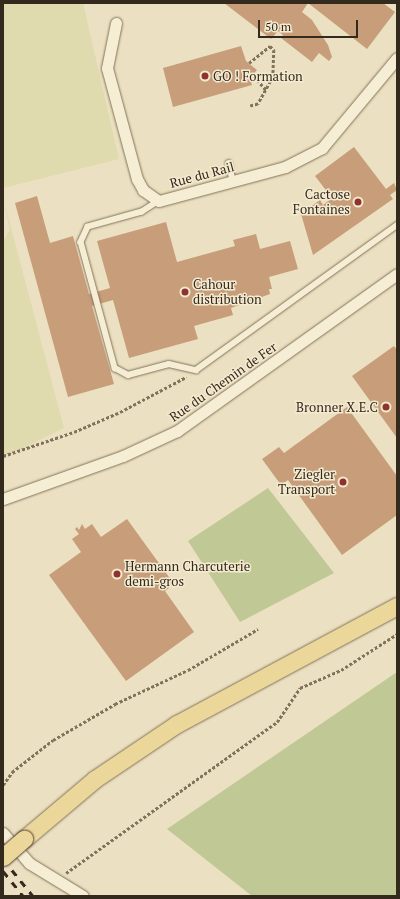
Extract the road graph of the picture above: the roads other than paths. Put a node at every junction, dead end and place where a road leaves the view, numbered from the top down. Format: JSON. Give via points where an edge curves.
{"nodes":[{"id":1,"x":116,"y":24,"type":"dead end"},
{"id":2,"x":397,"y":58,"type":"edge"},
{"id":3,"x":229,"y":163,"type":"dead end"},
{"id":4,"x":233,"y":181,"type":"junction"},
{"id":5,"x":159,"y":201,"type":"junction"},
{"id":6,"x":397,"y":225,"type":"edge"},
{"id":7,"x":397,"y":274,"type":"edge"},
{"id":8,"x":3,"y":499,"type":"edge"},
{"id":9,"x":397,"y":606,"type":"edge"},
{"id":10,"x":3,"y":833,"type":"edge"},
{"id":11,"x":3,"y":857,"type":"edge"},
{"id":12,"x":83,"y":896,"type":"edge"}],
"edges":[{"from":1,"to":5,"type":"street","name":"Rue du Rail","via":[[107,68],[137,179],[143,190]]},
{"from":2,"to":4,"type":"street","name":"Rue du Rail","via":[[322,148],[286,167]]},
{"from":3,"to":4,"type":"lane"},
{"from":4,"to":5,"type":"street","name":"Rue du Rail"},
{"from":5,"to":6,"type":"lane","via":[[142,212],[88,227],[81,242],[115,368],[128,375],[169,364],[196,370]]},
{"from":7,"to":8,"type":"street","name":"Rue du Chemin de Fer","via":[[178,431],[123,456]]},
{"from":9,"to":11,"type":"main road","bridge":true,"via":[[178,724],[95,779]]},
{"from":10,"to":12,"type":"street","via":[[29,863]]}]}
